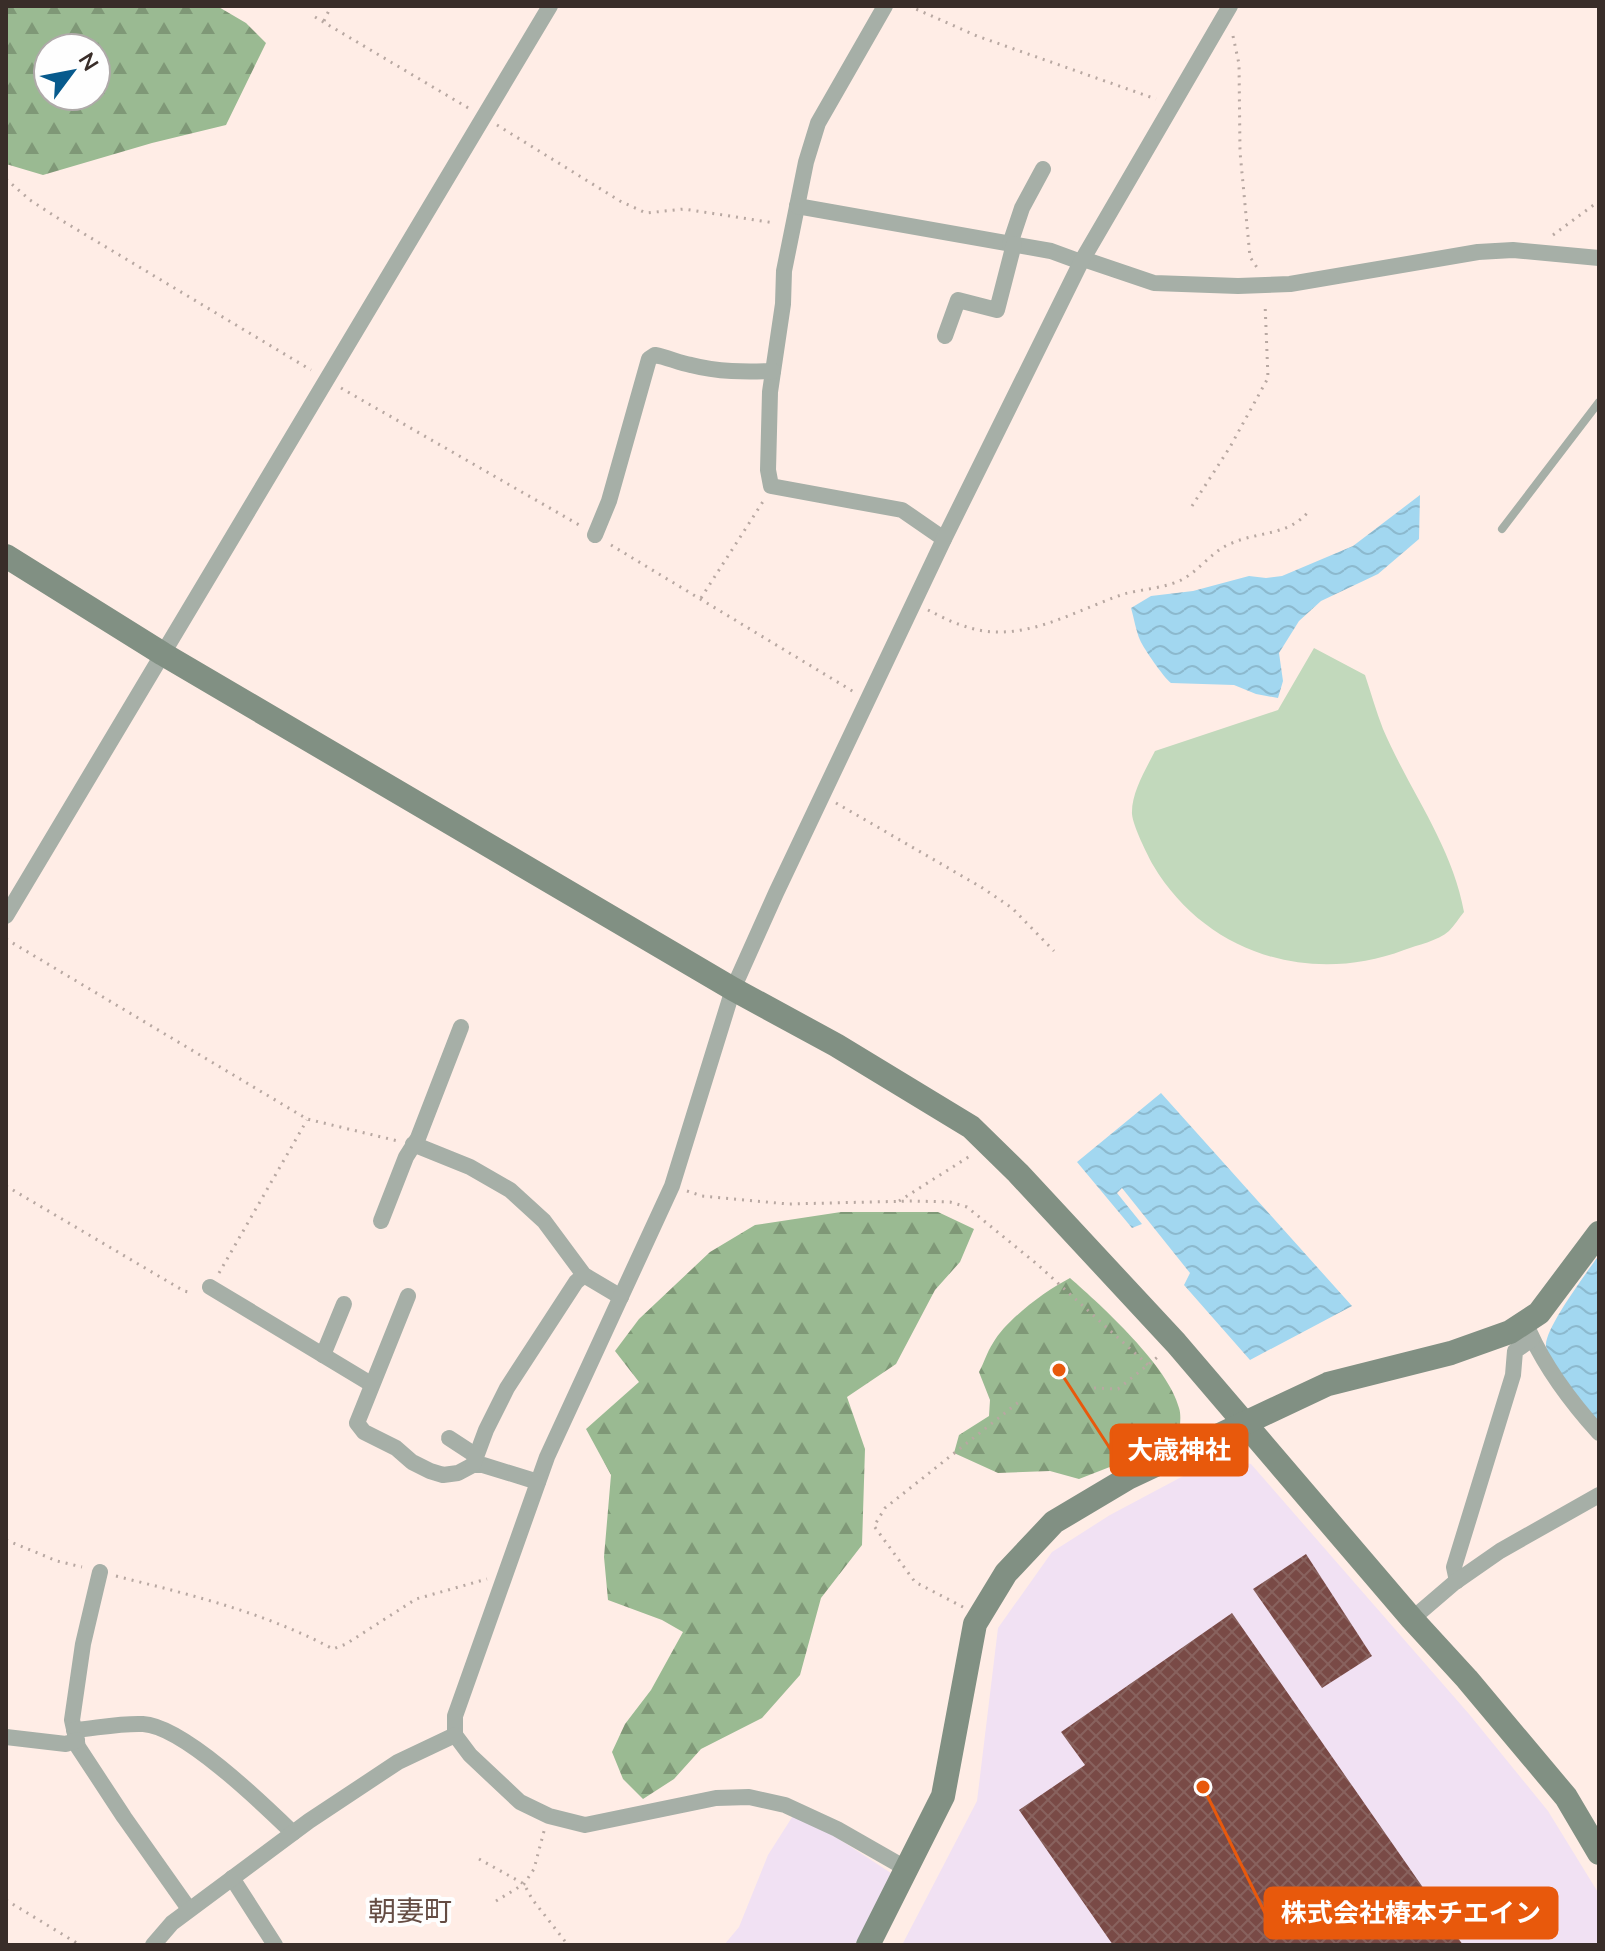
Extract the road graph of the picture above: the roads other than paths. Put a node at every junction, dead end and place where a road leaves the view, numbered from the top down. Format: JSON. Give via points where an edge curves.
{"nodes":[{"id":1,"x":550,"y":6,"type":"edge"},
{"id":2,"x":885,"y":6,"type":"edge"},
{"id":3,"x":1230,"y":6,"type":"edge"},
{"id":4,"x":1043,"y":169,"type":"dead end"},
{"id":5,"x":797,"y":206,"type":"junction"},
{"id":6,"x":1012,"y":244,"type":"junction"},
{"id":7,"x":1599,"y":258,"type":"edge"},
{"id":8,"x":1082,"y":260,"type":"junction"},
{"id":9,"x":945,"y":336,"type":"dead end"},
{"id":10,"x":773,"y":371,"type":"junction"},
{"id":11,"x":1599,"y":402,"type":"edge"},
{"id":12,"x":1502,"y":529,"type":"dead end"},
{"id":13,"x":595,"y":535,"type":"dead end"},
{"id":14,"x":944,"y":539,"type":"junction"},
{"id":15,"x":6,"y":556,"type":"edge"},
{"id":16,"x":163,"y":654,"type":"junction"},
{"id":17,"x":6,"y":916,"type":"edge"},
{"id":18,"x":733,"y":989,"type":"junction"},
{"id":19,"x":461,"y":1027,"type":"dead end"},
{"id":20,"x":413,"y":1144,"type":"junction"},
{"id":21,"x":381,"y":1221,"type":"dead end"},
{"id":22,"x":1599,"y":1233,"type":"edge"},
{"id":23,"x":584,"y":1275,"type":"junction"},
{"id":24,"x":210,"y":1287,"type":"road end"},
{"id":25,"x":408,"y":1296,"type":"dead end"},
{"id":26,"x":621,"y":1297,"type":"junction"},
{"id":27,"x":344,"y":1304,"type":"dead end"},
{"id":28,"x":1529,"y":1330,"type":"junction"},
{"id":29,"x":323,"y":1355,"type":"junction"},
{"id":30,"x":371,"y":1384,"type":"junction"},
{"id":31,"x":1247,"y":1423,"type":"junction"},
{"id":32,"x":1599,"y":1433,"type":"edge"},
{"id":33,"x":449,"y":1438,"type":"dead end"},
{"id":34,"x":474,"y":1460,"type":"junction"},
{"id":35,"x":538,"y":1482,"type":"junction"},
{"id":36,"x":1599,"y":1495,"type":"edge"},
{"id":37,"x":100,"y":1572,"type":"road end"},
{"id":38,"x":1457,"y":1581,"type":"junction"},
{"id":39,"x":1412,"y":1619,"type":"junction"},
{"id":40,"x":76,"y":1735,"type":"junction"},
{"id":41,"x":455,"y":1735,"type":"junction"},
{"id":42,"x":6,"y":1737,"type":"edge"},
{"id":43,"x":293,"y":1833,"type":"junction"},
{"id":44,"x":1599,"y":1853,"type":"edge"},
{"id":45,"x":907,"y":1869,"type":"junction"},
{"id":46,"x":232,"y":1878,"type":"junction"},
{"id":47,"x":189,"y":1909,"type":"junction"},
{"id":48,"x":153,"y":1945,"type":"edge"},
{"id":49,"x":275,"y":1945,"type":"edge"},
{"id":50,"x":868,"y":1945,"type":"edge"}],
"edges":[{"from":1,"to":16,"type":"street"},
{"from":2,"to":5,"type":"street","via":[[818,123]]},
{"from":3,"to":8,"type":"street"},
{"from":4,"to":6,"type":"street","via":[[1022,208]]},
{"from":5,"to":6,"type":"street"},
{"from":5,"to":10,"type":"street"},
{"from":6,"to":8,"type":"street"},
{"from":6,"to":9,"type":"street","via":[[997,310],[958,300]]},
{"from":7,"to":8,"type":"street","via":[[1478,252],[1290,284],[1238,286],[1154,283]]},
{"from":8,"to":14,"type":"street"},
{"from":10,"to":13,"type":"street","via":[[729,371],[655,355],[649,359]]},
{"from":10,"to":14,"type":"street","via":[[771,486],[902,510]]},
{"from":11,"to":12,"type":"lane"},
{"from":14,"to":18,"type":"street"},
{"from":15,"to":16,"type":"street"},
{"from":16,"to":17,"type":"street"},
{"from":16,"to":18,"type":"street"},
{"from":18,"to":26,"type":"street","via":[[672,1186]]},
{"from":18,"to":31,"type":"street","via":[[971,1127]]},
{"from":19,"to":20,"type":"street"},
{"from":20,"to":21,"type":"street"},
{"from":20,"to":23,"type":"street","via":[[510,1190],[544,1221]]},
{"from":22,"to":28,"type":"street"},
{"from":23,"to":26,"type":"street"},
{"from":23,"to":34,"type":"street","via":[[507,1388]]},
{"from":24,"to":29,"type":"street"},
{"from":25,"to":30,"type":"street"},
{"from":26,"to":35,"type":"street"},
{"from":27,"to":29,"type":"street"},
{"from":28,"to":31,"type":"street","via":[[1328,1384]]},
{"from":28,"to":32,"type":"street","via":[[1560,1386]]},
{"from":28,"to":38,"type":"street","via":[[1515,1351],[1513,1375],[1454,1567]]},
{"from":29,"to":30,"type":"street"},
{"from":30,"to":34,"type":"street","via":[[357,1423],[364,1432],[443,1475],[458,1473]]},
{"from":31,"to":39,"type":"street"},
{"from":31,"to":45,"type":"street","via":[[1128,1478],[1054,1522],[1006,1573],[975,1624],[943,1796]]},
{"from":33,"to":34,"type":"street"},
{"from":34,"to":35,"type":"street"},
{"from":35,"to":41,"type":"street","via":[[455,1716]]},
{"from":36,"to":38,"type":"street"},
{"from":37,"to":40,"type":"street","via":[[83,1644],[72,1720]]},
{"from":38,"to":39,"type":"street"},
{"from":39,"to":44,"type":"street","via":[[1566,1797]]},
{"from":40,"to":42,"type":"street","via":[[66,1744]]},
{"from":40,"to":43,"type":"street","via":[[145,1724],[169,1731]]},
{"from":40,"to":47,"type":"street","via":[[124,1817]]},
{"from":41,"to":43,"type":"street","via":[[398,1762]]},
{"from":41,"to":45,"type":"street","via":[[501,1787],[549,1816],[585,1825],[716,1798],[749,1797],[785,1805]]},
{"from":43,"to":46,"type":"street"},
{"from":45,"to":50,"type":"street"},
{"from":46,"to":47,"type":"street"},
{"from":46,"to":49,"type":"street"},
{"from":47,"to":48,"type":"street"}]}
